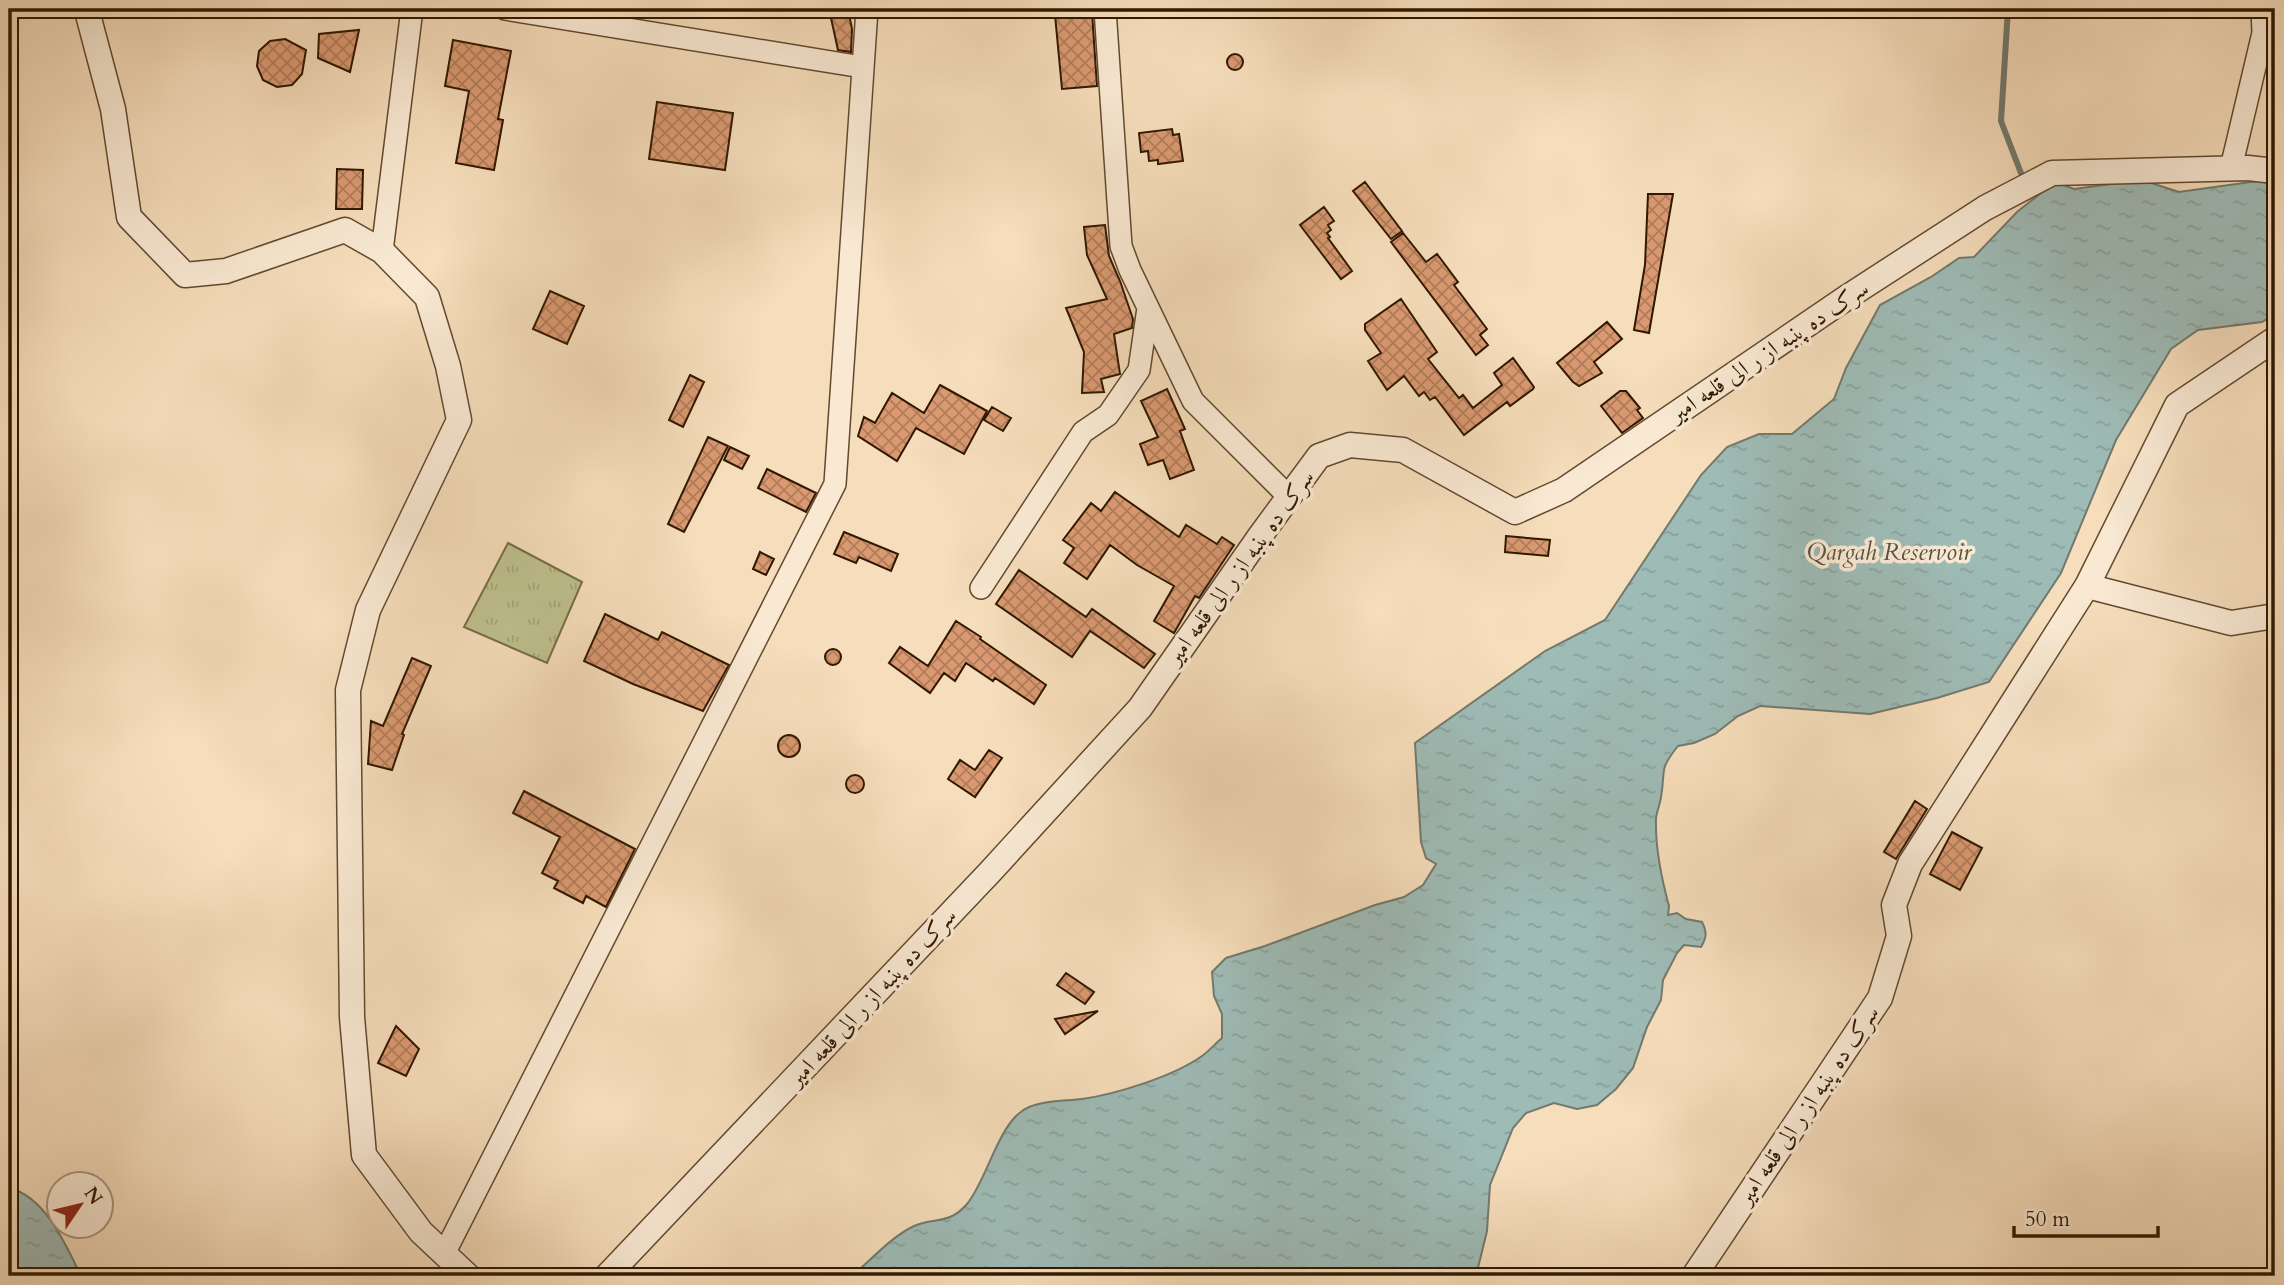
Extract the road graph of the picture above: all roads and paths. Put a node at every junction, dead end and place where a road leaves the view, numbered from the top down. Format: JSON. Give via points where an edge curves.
{"nodes":[{"id":1,"x":83,"y":9,"type":"edge"},
{"id":2,"x":412,"y":9,"type":"edge"},
{"id":3,"x":505,"y":9,"type":"edge"},
{"id":4,"x":867,"y":9,"type":"edge"},
{"id":5,"x":1105,"y":9,"type":"edge"},
{"id":6,"x":2262,"y":9,"type":"edge"},
{"id":7,"x":862,"y":67,"type":"junction"},
{"id":8,"x":2231,"y":168,"type":"junction"},
{"id":9,"x":2275,"y":171,"type":"edge"},
{"id":10,"x":382,"y":251,"type":"junction"},
{"id":11,"x":1148,"y":308,"type":"junction"},
{"id":12,"x":2275,"y":339,"type":"edge"},
{"id":13,"x":1289,"y":497,"type":"junction"},
{"id":14,"x":2087,"y":586,"type":"junction"},
{"id":15,"x":981,"y":588,"type":"dead end"},
{"id":16,"x":2275,"y":616,"type":"edge"},
{"id":17,"x":444,"y":1254,"type":"junction"},
{"id":18,"x":468,"y":1276,"type":"edge"},
{"id":19,"x":607,"y":1276,"type":"edge"},
{"id":20,"x":1693,"y":1276,"type":"edge"}],
"edges":[{"from":1,"to":10,"type":"street","via":[[113,109],[130,217],[186,275],[226,271],[345,230]]},
{"from":2,"to":10,"type":"street"},
{"from":3,"to":7,"type":"street"},
{"from":4,"to":7,"type":"street"},
{"from":5,"to":11,"type":"street","via":[[1121,246]]},
{"from":6,"to":8,"type":"street","via":[[2263,33]]},
{"from":7,"to":17,"type":"street","via":[[835,484]]},
{"from":8,"to":9,"type":"street","name":"سرک ده پنبه از ر الی قلعه امیر"},
{"from":8,"to":13,"type":"street","name":"سرک ده پنبه از ر الی قلعه امیر","via":[[2052,173],[1985,208],[1849,296],[1564,490],[1515,512],[1403,450],[1350,445],[1320,456]]},
{"from":10,"to":17,"type":"street","via":[[427,297],[459,420],[368,610],[348,690],[352,1017],[365,1155],[421,1232]]},
{"from":11,"to":13,"type":"street","via":[[1193,401]]},
{"from":11,"to":15,"type":"street","via":[[1139,370],[1108,415],[1083,432]]},
{"from":12,"to":14,"type":"street","name":"سرک ده پنبه از ر الی قلعه امیر","via":[[2177,404]]},
{"from":13,"to":19,"type":"street","name":"سرک ده پنبه از ر الی قلعه امیر","via":[[1140,708]]},
{"from":14,"to":16,"type":"street","via":[[2231,623]]},
{"from":14,"to":20,"type":"street","name":"سرک ده پنبه از ر الی قلعه امیر","via":[[1910,864],[1894,905],[1899,936],[1880,998]]},
{"from":17,"to":18,"type":"street"}]}
